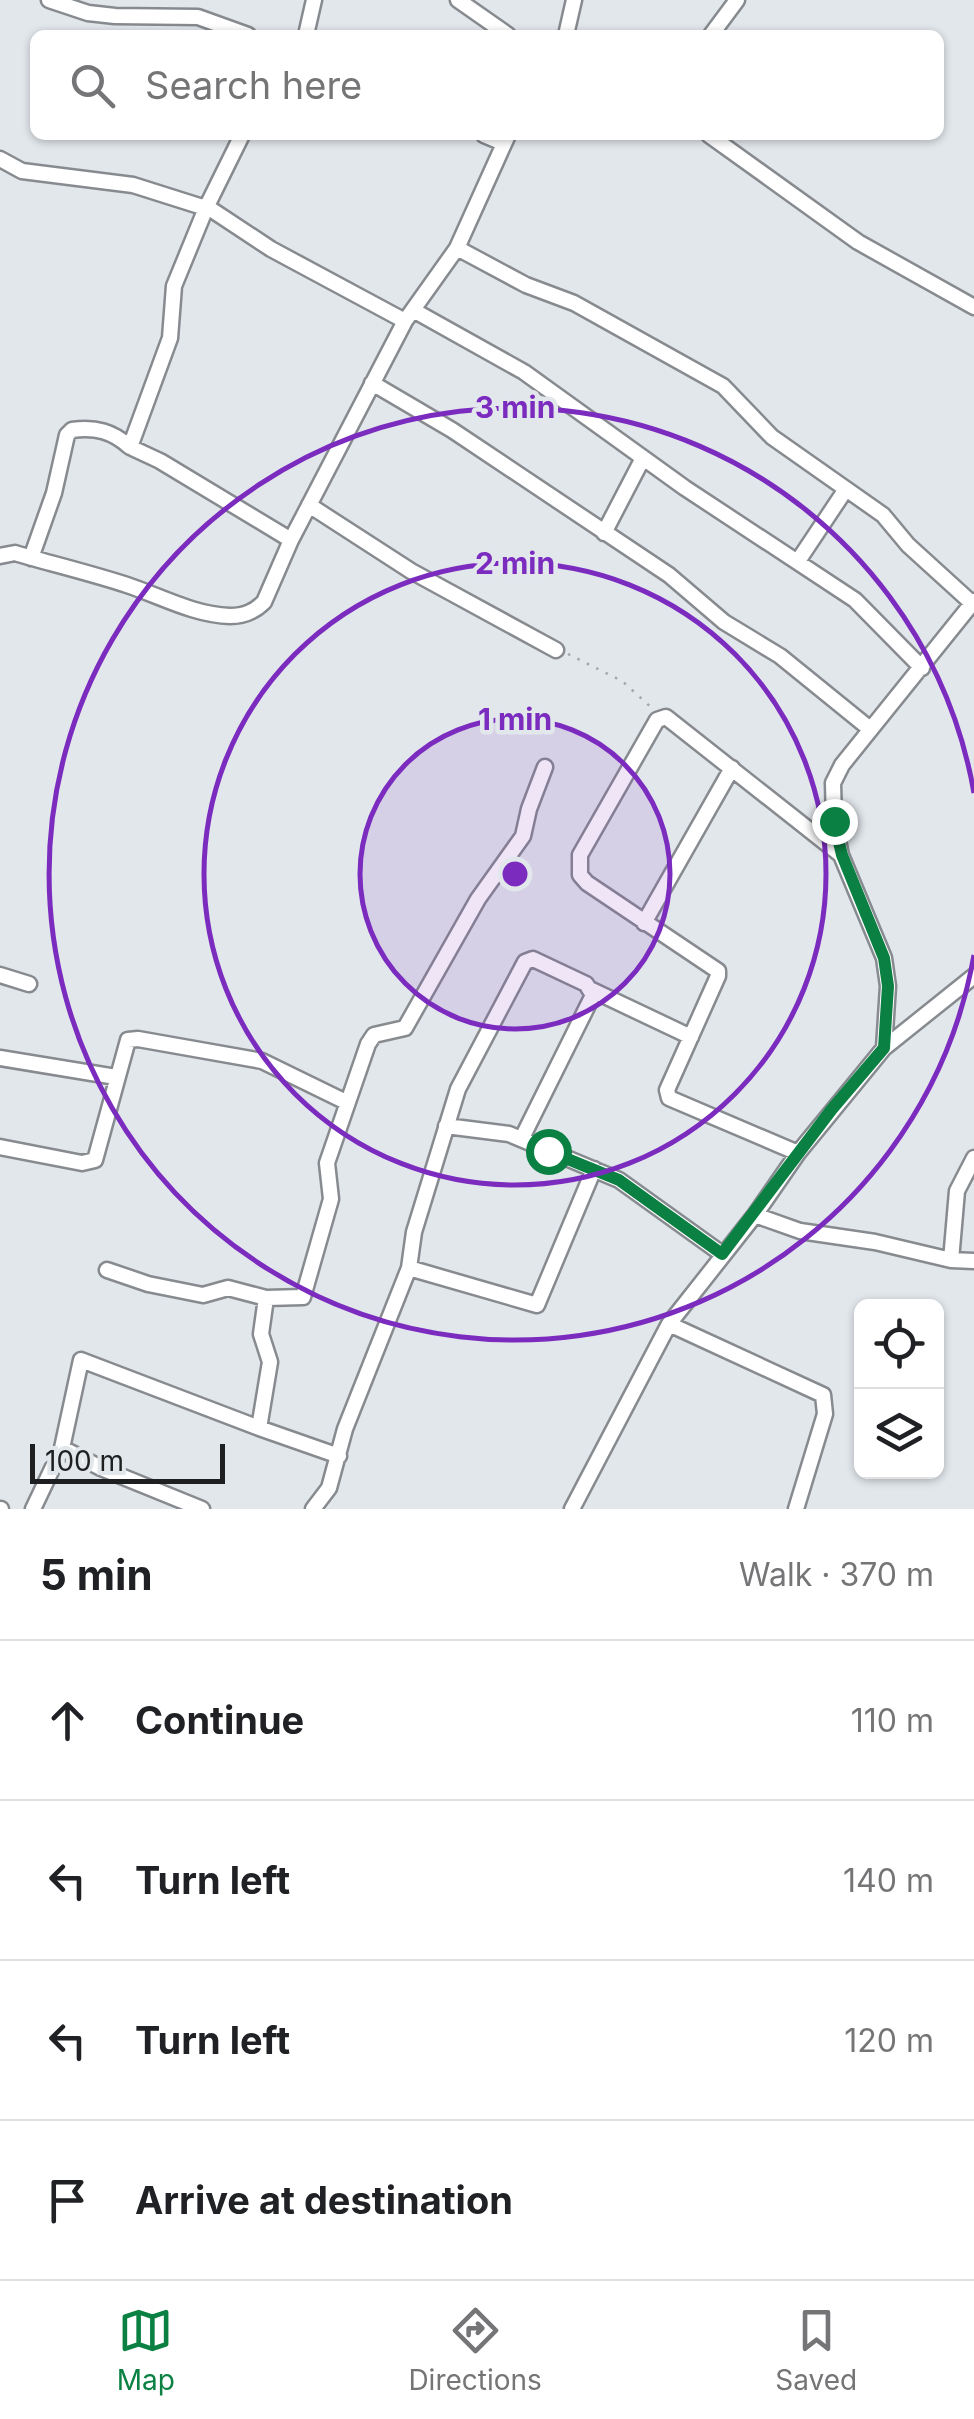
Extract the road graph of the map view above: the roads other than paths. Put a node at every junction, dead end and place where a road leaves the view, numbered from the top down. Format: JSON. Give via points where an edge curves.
{"nodes":[{"id":1,"x":49,"y":0,"type":"edge"},
{"id":2,"x":314,"y":0,"type":"edge"},
{"id":3,"x":458,"y":0,"type":"edge"},
{"id":4,"x":574,"y":0,"type":"edge"},
{"id":5,"x":737,"y":0,"type":"edge"},
{"id":6,"x":68,"y":3,"type":"edge"},
{"id":7,"x":234,"y":30,"type":"edge"},
{"id":8,"x":307,"y":30,"type":"edge"},
{"id":9,"x":501,"y":30,"type":"edge"},
{"id":10,"x":567,"y":30,"type":"edge"},
{"id":11,"x":715,"y":30,"type":"edge"},
{"id":12,"x":240,"y":140,"type":"edge"},
{"id":13,"x":505,"y":140,"type":"edge"},
{"id":14,"x":715,"y":140,"type":"edge"},
{"id":15,"x":0,"y":159,"type":"edge"},
{"id":16,"x":206,"y":208,"type":"junction"},
{"id":17,"x":457,"y":248,"type":"junction"},
{"id":18,"x":974,"y":307,"type":"edge"},
{"id":19,"x":409,"y":315,"type":"junction"},
{"id":20,"x":372,"y":383,"type":"junction"},
{"id":21,"x":130,"y":447,"type":"junction"},
{"id":22,"x":643,"y":458,"type":"junction"},
{"id":23,"x":846,"y":489,"type":"junction"},
{"id":24,"x":309,"y":505,"type":"junction"},
{"id":25,"x":604,"y":532,"type":"junction"},
{"id":26,"x":291,"y":540,"type":"junction"},
{"id":27,"x":0,"y":556,"type":"edge"},
{"id":28,"x":31,"y":558,"type":"junction"},
{"id":29,"x":798,"y":561,"type":"junction"},
{"id":30,"x":974,"y":603,"type":"edge"},
{"id":31,"x":556,"y":650,"type":"road end"},
{"id":32,"x":922,"y":668,"type":"junction"},
{"id":33,"x":870,"y":729,"type":"junction"},
{"id":34,"x":545,"y":767,"type":"dead end"},
{"id":35,"x":732,"y":768,"type":"junction"},
{"id":36,"x":842,"y":855,"type":"junction"},
{"id":37,"x":644,"y":924,"type":"junction"},
{"id":38,"x":0,"y":975,"type":"edge"},
{"id":39,"x":974,"y":976,"type":"edge"},
{"id":40,"x":29,"y":984,"type":"dead end"},
{"id":41,"x":592,"y":990,"type":"junction"},
{"id":42,"x":691,"y":1037,"type":"junction"},
{"id":43,"x":884,"y":1048,"type":"junction"},
{"id":44,"x":0,"y":1058,"type":"edge"},
{"id":45,"x":116,"y":1077,"type":"junction"},
{"id":46,"x":346,"y":1102,"type":"junction"},
{"id":47,"x":446,"y":1126,"type":"junction"},
{"id":48,"x":522,"y":1138,"type":"junction"},
{"id":49,"x":0,"y":1147,"type":"edge"},
{"id":50,"x":798,"y":1153,"type":"junction"},
{"id":51,"x":974,"y":1158,"type":"edge"},
{"id":52,"x":594,"y":1170,"type":"junction"},
{"id":53,"x":755,"y":1215,"type":"junction"},
{"id":54,"x":722,"y":1254,"type":"junction"},
{"id":55,"x":952,"y":1260,"type":"junction"},
{"id":56,"x":974,"y":1261,"type":"edge"},
{"id":57,"x":409,"y":1268,"type":"junction"},
{"id":58,"x":106,"y":1270,"type":"dead end"},
{"id":59,"x":266,"y":1298,"type":"junction"},
{"id":60,"x":670,"y":1324,"type":"junction"},
{"id":61,"x":259,"y":1428,"type":"junction"},
{"id":62,"x":62,"y":1448,"type":"junction"},
{"id":63,"x":338,"y":1456,"type":"junction"},
{"id":64,"x":575,"y":1508,"type":"edge"},
{"id":65,"x":33,"y":1509,"type":"edge"},
{"id":66,"x":202,"y":1509,"type":"edge"},
{"id":67,"x":313,"y":1509,"type":"edge"},
{"id":68,"x":796,"y":1509,"type":"edge"}],
"edges":[{"from":1,"to":6,"type":"street"},
{"from":2,"to":8,"type":"street"},
{"from":3,"to":9,"type":"street"},
{"from":4,"to":10,"type":"street"},
{"from":5,"to":11,"type":"street"},
{"from":6,"to":7,"type":"street","via":[[115,16],[198,17]]},
{"from":12,"to":16,"type":"street"},
{"from":13,"to":17,"type":"street"},
{"from":14,"to":18,"type":"street","via":[[858,242]]},
{"from":15,"to":16,"type":"street","via":[[22,171],[133,186]]},
{"from":16,"to":19,"type":"street","via":[[271,250]]},
{"from":16,"to":21,"type":"street","via":[[174,286],[170,338]]},
{"from":17,"to":19,"type":"street"},
{"from":17,"to":23,"type":"street","via":[[701,372],[736,396],[772,437]]},
{"from":19,"to":20,"type":"street"},
{"from":19,"to":22,"type":"street","via":[[524,372]]},
{"from":20,"to":24,"type":"street"},
{"from":20,"to":25,"type":"street"},
{"from":21,"to":26,"type":"street"},
{"from":21,"to":28,"type":"street","via":[[101,430],[67,435]]},
{"from":22,"to":25,"type":"street"},
{"from":22,"to":29,"type":"street"},
{"from":23,"to":29,"type":"street"},
{"from":23,"to":30,"type":"street","via":[[883,515]]},
{"from":24,"to":26,"type":"street"},
{"from":24,"to":31,"type":"street"},
{"from":25,"to":33,"type":"street","via":[[780,656]]},
{"from":26,"to":28,"type":"street","via":[[264,602],[246,615],[196,611]]},
{"from":27,"to":28,"type":"street"},
{"from":29,"to":32,"type":"street","via":[[855,600]]},
{"from":30,"to":32,"type":"street"},
{"from":32,"to":33,"type":"street"},
{"from":33,"to":36,"type":"street","via":[[833,783]]},
{"from":34,"to":46,"type":"street","via":[[516,850],[478,899],[405,1028],[368,1044]]},
{"from":35,"to":36,"type":"street"},
{"from":35,"to":37,"type":"street"},
{"from":35,"to":37,"type":"street","via":[[661,717],[580,855],[588,883]]},
{"from":36,"to":43,"type":"street","via":[[884,958]]},
{"from":37,"to":42,"type":"street","via":[[718,971]]},
{"from":38,"to":40,"type":"street"},
{"from":39,"to":43,"type":"street"},
{"from":41,"to":42,"type":"street"},
{"from":41,"to":47,"type":"street","via":[[540,960],[526,962],[467,1070]]},
{"from":41,"to":48,"type":"street","via":[[590,1006]]},
{"from":42,"to":50,"type":"street","via":[[669,1098]]},
{"from":43,"to":50,"type":"street"},
{"from":44,"to":45,"type":"street"},
{"from":45,"to":46,"type":"street","via":[[128,1040],[138,1039],[262,1061]]},
{"from":45,"to":49,"type":"street","via":[[95,1160]]},
{"from":46,"to":59,"type":"street","via":[[327,1163],[328,1218],[306,1290],[299,1298]]},
{"from":47,"to":48,"type":"street"},
{"from":47,"to":57,"type":"street"},
{"from":48,"to":52,"type":"street"},
{"from":50,"to":53,"type":"street"},
{"from":51,"to":55,"type":"street","via":[[957,1191]]},
{"from":52,"to":54,"type":"street","via":[[636,1190]]},
{"from":52,"to":57,"type":"street","via":[[537,1305]]},
{"from":53,"to":54,"type":"street"},
{"from":53,"to":55,"type":"street","via":[[800,1231]]},
{"from":54,"to":60,"type":"street"},
{"from":55,"to":56,"type":"street"},
{"from":57,"to":63,"type":"street"},
{"from":58,"to":59,"type":"street","via":[[203,1294],[228,1288]]},
{"from":59,"to":61,"type":"street","via":[[261,1334],[270,1362]]},
{"from":60,"to":64,"type":"street"},
{"from":60,"to":68,"type":"street","via":[[822,1395],[825,1414]]},
{"from":61,"to":62,"type":"street","via":[[80,1360]]},
{"from":61,"to":63,"type":"street"},
{"from":62,"to":65,"type":"street"},
{"from":62,"to":66,"type":"street"},
{"from":63,"to":67,"type":"street","via":[[329,1488]]}]}
